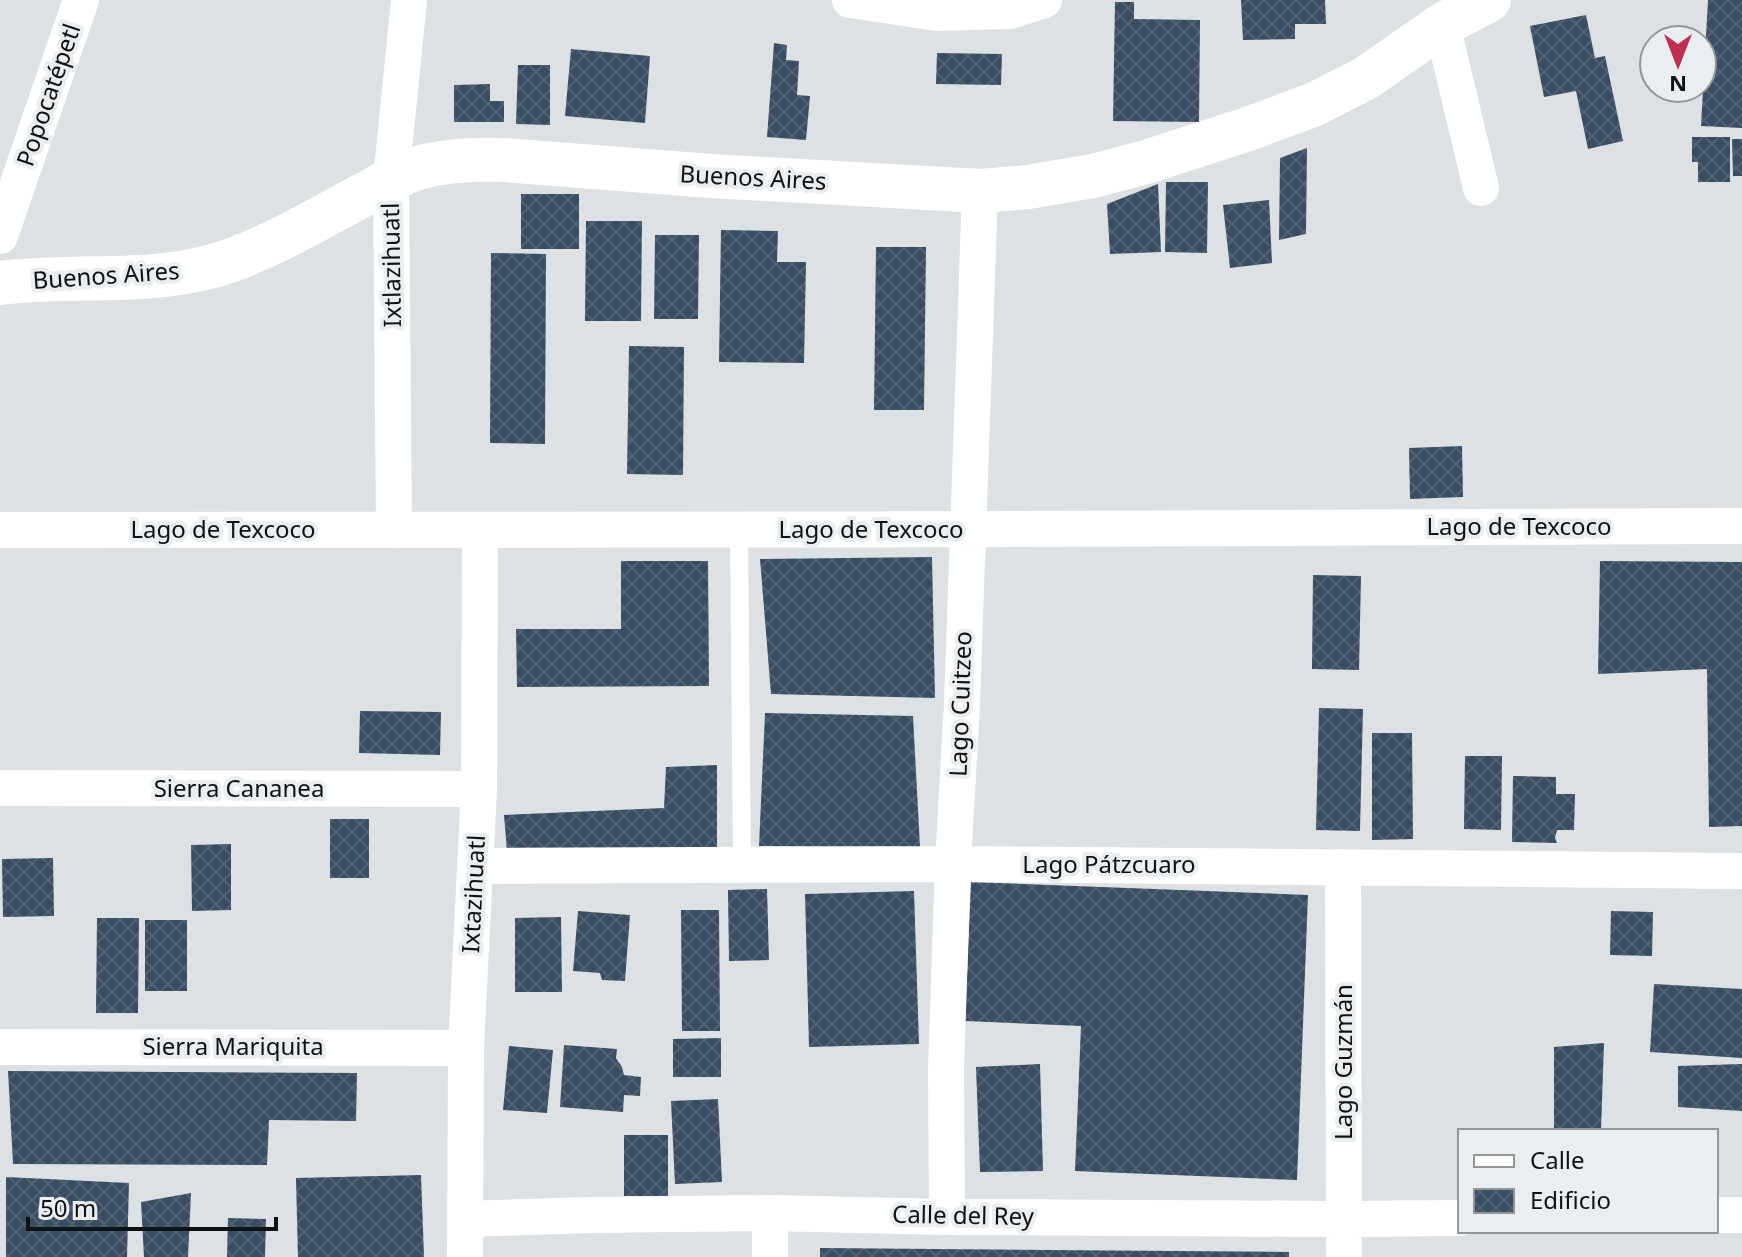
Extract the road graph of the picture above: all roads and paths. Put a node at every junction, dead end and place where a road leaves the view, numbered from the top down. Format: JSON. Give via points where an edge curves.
{"nodes":[{"id":1,"x":81,"y":0,"type":"edge"},
{"id":2,"x":409,"y":0,"type":"edge"},
{"id":3,"x":850,"y":0,"type":"edge"},
{"id":4,"x":1044,"y":0,"type":"edge"},
{"id":5,"x":1489,"y":0,"type":"edge"},
{"id":6,"x":1442,"y":25,"type":"junction"},
{"id":7,"x":391,"y":180,"type":"junction"},
{"id":8,"x":1481,"y":188,"type":"dead end"},
{"id":9,"x":980,"y":191,"type":"junction"},
{"id":10,"x":0,"y":236,"type":"edge"},
{"id":11,"x":0,"y":283,"type":"edge"},
{"id":12,"x":1742,"y":526,"type":"edge"},
{"id":13,"x":739,"y":529,"type":"junction"},
{"id":14,"x":0,"y":530,"type":"edge"},
{"id":15,"x":394,"y":530,"type":"junction"},
{"id":16,"x":967,"y":530,"type":"junction"},
{"id":17,"x":480,"y":531,"type":"junction"},
{"id":18,"x":0,"y":788,"type":"edge"},
{"id":19,"x":479,"y":789,"type":"junction"},
{"id":20,"x":953,"y":864,"type":"junction"},
{"id":21,"x":742,"y":865,"type":"junction"},
{"id":22,"x":476,"y":866,"type":"junction"},
{"id":23,"x":1343,"y":867,"type":"junction"},
{"id":24,"x":1742,"y":871,"type":"edge"},
{"id":25,"x":0,"y":1047,"type":"edge"},
{"id":26,"x":466,"y":1048,"type":"junction"},
{"id":27,"x":770,"y":1213,"type":"junction"},
{"id":28,"x":1718,"y":1215,"type":"edge"},
{"id":29,"x":1742,"y":1215,"type":"edge"},
{"id":30,"x":947,"y":1217,"type":"junction"},
{"id":31,"x":1458,"y":1218,"type":"edge"},
{"id":32,"x":466,"y":1219,"type":"junction"},
{"id":33,"x":1345,"y":1219,"type":"junction"},
{"id":34,"x":465,"y":1257,"type":"edge"},
{"id":35,"x":770,"y":1257,"type":"edge"},
{"id":36,"x":1344,"y":1257,"type":"edge"}],
"edges":[{"from":1,"to":10,"type":"street","name":"Popocatépetl"},
{"from":2,"to":7,"type":"street","name":"Ixtlazihuatl"},
{"from":3,"to":4,"type":"street","via":[[937,13],[1010,11]]},
{"from":5,"to":6,"type":"street","name":"Buenos Aires"},
{"from":6,"to":8,"type":"street"},
{"from":6,"to":9,"type":"street","name":"Buenos Aires","via":[[1366,78],[1245,130],[1093,176]]},
{"from":7,"to":9,"type":"street","name":"Buenos Aires","via":[[415,169],[476,159]]},
{"from":7,"to":11,"type":"street","name":"Buenos Aires","via":[[252,252],[214,265],[143,277]]},
{"from":7,"to":15,"type":"street","name":"Ixtlazihuatl"},
{"from":9,"to":16,"type":"street","name":"Lago Cuitzeo"},
{"from":12,"to":16,"type":"street","name":"Lago de Texcoco"},
{"from":13,"to":16,"type":"street","name":"Lago de Texcoco"},
{"from":13,"to":17,"type":"street","name":"Lago de Texcoco"},
{"from":13,"to":21,"type":"lane"},
{"from":14,"to":15,"type":"street","name":"Lago de Texcoco"},
{"from":15,"to":17,"type":"street","name":"Lago de Texcoco"},
{"from":16,"to":20,"type":"street","name":"Lago Cuitzeo"},
{"from":17,"to":19,"type":"street","name":"Ixtazihuatl"},
{"from":18,"to":19,"type":"street","name":"Sierra Cananea"},
{"from":19,"to":22,"type":"street","name":"Ixtazihuatl"},
{"from":20,"to":21,"type":"street","name":"Lago Pátzcuaro"},
{"from":20,"to":23,"type":"street","name":"Lago Pátzcuaro"},
{"from":20,"to":30,"type":"street","name":"Lago Cuitzeo"},
{"from":21,"to":22,"type":"street","name":"Lago Pátzcuaro"},
{"from":22,"to":26,"type":"street","name":"Ixtazihuatl"},
{"from":23,"to":24,"type":"street","name":"Lago Pátzcuaro"},
{"from":23,"to":33,"type":"street","name":"Lago Guzmán"},
{"from":25,"to":26,"type":"street","name":"Sierra Mariquita"},
{"from":26,"to":32,"type":"street","name":"Ixtazihuatl"},
{"from":27,"to":30,"type":"street","name":"Calle del Rey"},
{"from":27,"to":32,"type":"street","name":"Calle del Rey"},
{"from":27,"to":35,"type":"street"},
{"from":28,"to":29,"type":"street"},
{"from":30,"to":33,"type":"street","name":"Calle del Rey"},
{"from":31,"to":33,"type":"street","name":"Calle del Rey"},
{"from":32,"to":34,"type":"street","name":"Ixtazihuatl"},
{"from":33,"to":36,"type":"street","name":"Lago Guzmán"}]}
